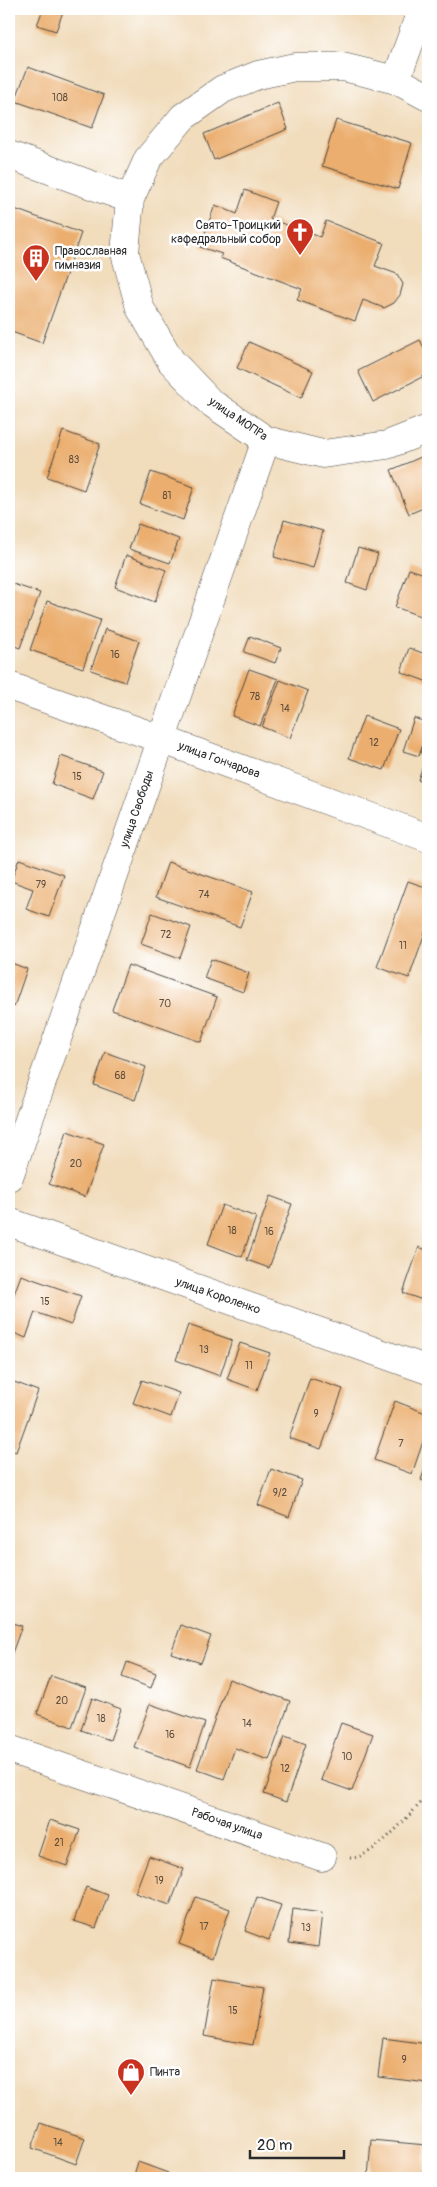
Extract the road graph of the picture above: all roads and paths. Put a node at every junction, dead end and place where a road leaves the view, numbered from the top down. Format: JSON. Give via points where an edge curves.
{"nodes":[{"id":1,"x":422,"y":9,"type":"edge"},
{"id":2,"x":396,"y":80,"type":"junction"},
{"id":3,"x":428,"y":97,"type":"edge"},
{"id":4,"x":9,"y":155,"type":"edge"},
{"id":5,"x":130,"y":199,"type":"junction"},
{"id":6,"x":428,"y":429,"type":"edge"},
{"id":7,"x":266,"y":440,"type":"junction"},
{"id":8,"x":9,"y":686,"type":"edge"},
{"id":9,"x":162,"y":739,"type":"junction"},
{"id":10,"x":428,"y":838,"type":"edge"},
{"id":11,"x":9,"y":1177,"type":"edge"},
{"id":12,"x":9,"y":1222,"type":"edge"},
{"id":13,"x":428,"y":1370,"type":"edge"},
{"id":14,"x":9,"y":1749,"type":"edge"},
{"id":15,"x":428,"y":1795,"type":"edge"},
{"id":16,"x":322,"y":1857,"type":"joint"}],
"edges":[{"from":1,"to":2,"type":"street"},
{"from":2,"to":3,"type":"street","name":"улица МОПРа"},
{"from":2,"to":5,"type":"street","name":"улица МОПРа","via":[[343,67],[295,67],[258,75],[223,89],[183,117],[148,159]]},
{"from":4,"to":5,"type":"street"},
{"from":5,"to":7,"type":"street","name":"улица МОПРа","via":[[125,253],[140,308],[171,362],[210,402]]},
{"from":6,"to":7,"type":"street","name":"улица МОПРа","via":[[387,445],[323,454]]},
{"from":7,"to":9,"type":"street","name":"улица Свободы"},
{"from":8,"to":9,"type":"street","name":"улица Гончарова"},
{"from":9,"to":10,"type":"street","name":"улица Гончарова"},
{"from":9,"to":11,"type":"street","name":"улица Свободы"},
{"from":12,"to":13,"type":"street","name":"улица Короленко"},
{"from":14,"to":16,"type":"street","name":"Рабочая улица"},
{"from":15,"to":16,"type":"path","via":[[377,1846],[358,1858]]}]}
